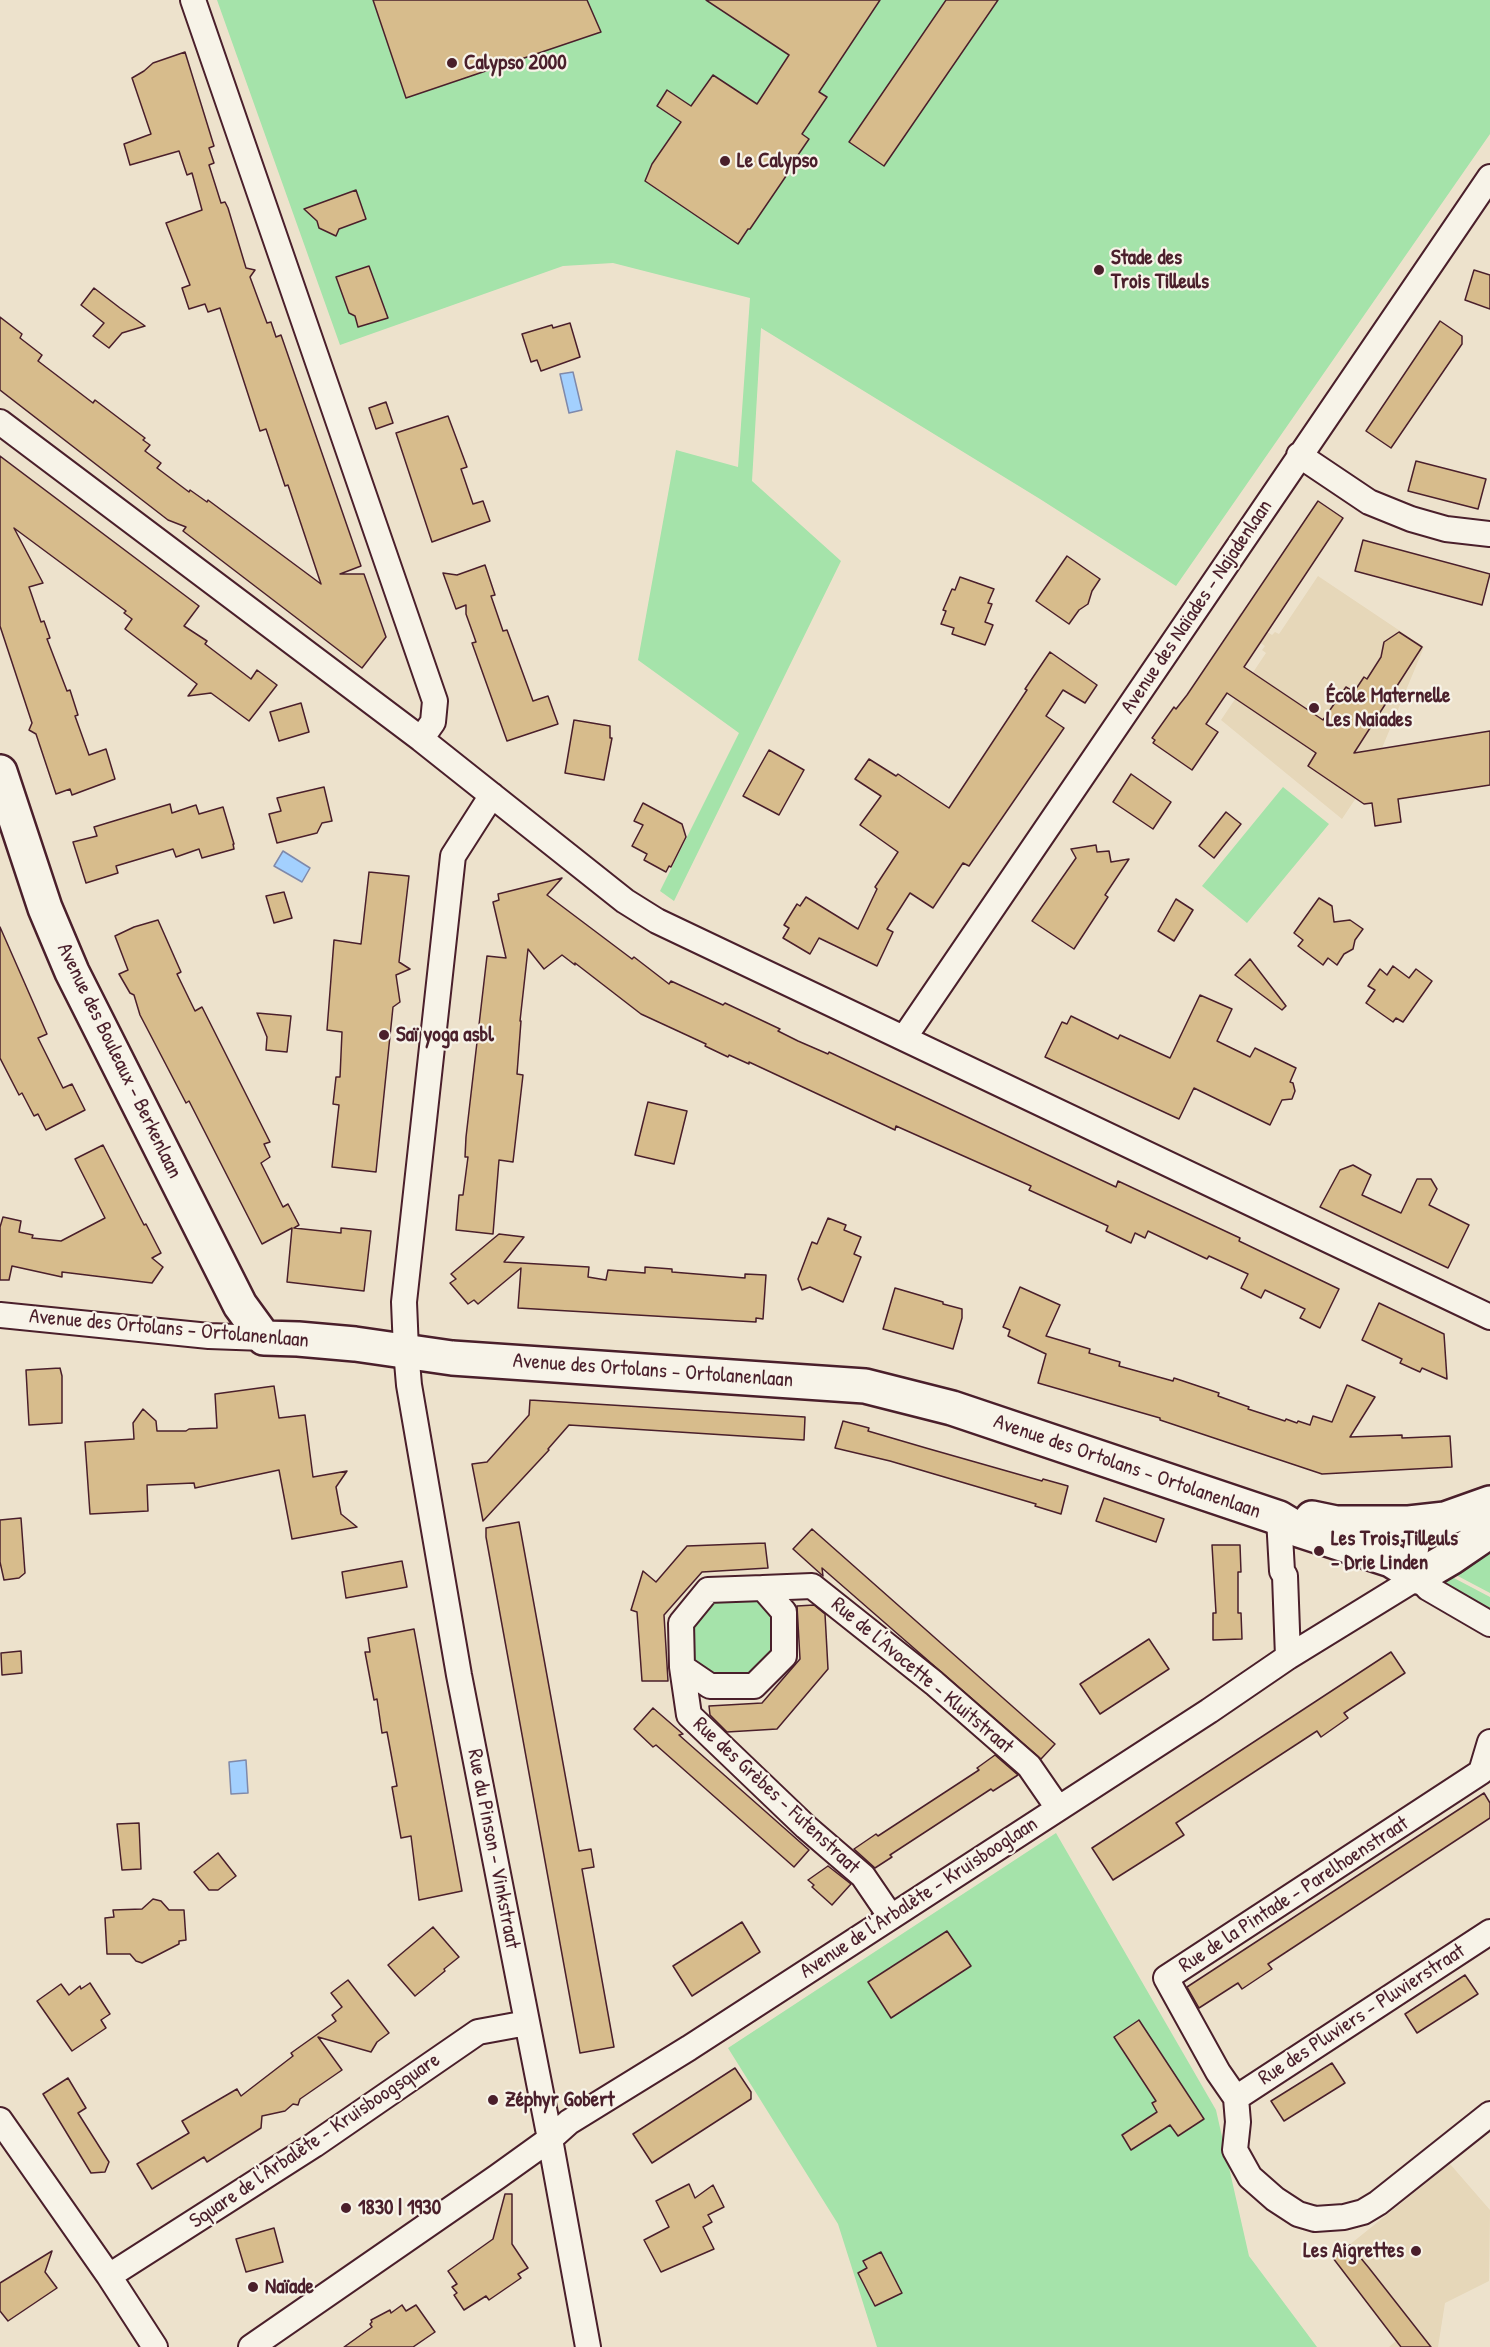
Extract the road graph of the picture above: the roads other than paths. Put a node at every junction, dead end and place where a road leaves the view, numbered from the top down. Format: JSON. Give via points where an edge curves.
{"nodes":[{"id":1,"x":194,"y":0,"type":"edge"},
{"id":2,"x":1490,"y":177,"type":"edge"},
{"id":3,"x":0,"y":422,"type":"edge"},
{"id":4,"x":1299,"y":455,"type":"junction"},
{"id":5,"x":1490,"y":534,"type":"edge"},
{"id":6,"x":421,"y":739,"type":"junction"},
{"id":7,"x":0,"y":772,"type":"edge"},
{"id":8,"x":492,"y":795,"type":"junction"},
{"id":9,"x":904,"y":1038,"type":"junction"},
{"id":10,"x":0,"y":1315,"type":"edge"},
{"id":11,"x":1490,"y":1317,"type":"edge"},
{"id":12,"x":264,"y":1338,"type":"junction"},
{"id":13,"x":406,"y":1350,"type":"junction"},
{"id":14,"x":1490,"y":1503,"type":"edge"},
{"id":15,"x":1284,"y":1520,"type":"junction"},
{"id":16,"x":1435,"y":1520,"type":"junction"},
{"id":17,"x":1490,"y":1531,"type":"edge"},
{"id":18,"x":1452,"y":1557,"type":"junction"},
{"id":19,"x":1418,"y":1577,"type":"junction"},
{"id":20,"x":763,"y":1588,"type":"junction"},
{"id":21,"x":1490,"y":1624,"type":"edge"},
{"id":22,"x":1288,"y":1657,"type":"junction"},
{"id":23,"x":682,"y":1667,"type":"junction"},
{"id":24,"x":1490,"y":1742,"type":"edge"},
{"id":25,"x":1059,"y":1808,"type":"junction"},
{"id":26,"x":891,"y":1917,"type":"junction"},
{"id":27,"x":1490,"y":1932,"type":"edge"},
{"id":28,"x":526,"y":2023,"type":"junction"},
{"id":29,"x":1236,"y":2098,"type":"junction"},
{"id":30,"x":1490,"y":2114,"type":"edge"},
{"id":31,"x":0,"y":2120,"type":"edge"},
{"id":32,"x":550,"y":2139,"type":"junction"},
{"id":33,"x":109,"y":2276,"type":"junction"},
{"id":34,"x":155,"y":2347,"type":"edge"},
{"id":35,"x":251,"y":2347,"type":"edge"},
{"id":36,"x":588,"y":2347,"type":"edge"}],
"edges":[{"from":1,"to":6,"type":"street","via":[[435,701],[433,722]]},
{"from":2,"to":4,"type":"street","name":"Avenue des Naïades - Najadenlaan"},
{"from":3,"to":6,"type":"street"},
{"from":4,"to":5,"type":"street","via":[[1369,502],[1446,528]]},
{"from":4,"to":9,"type":"street","name":"Avenue des Naïades - Najadenlaan"},
{"from":6,"to":8,"type":"street"},
{"from":7,"to":12,"type":"street","name":"Avenue des Bouleaux - Berkenlaan","via":[[45,908],[72,972],[240,1305]]},
{"from":8,"to":9,"type":"street","via":[[625,901],[657,921]]},
{"from":8,"to":13,"type":"street","name":"Rue du Pinson - Vinkstraat","via":[[453,856],[404,1302]]},
{"from":9,"to":11,"type":"street"},
{"from":10,"to":12,"type":"street","name":"Avenue des Ortolans - Ortolanenlaan"},
{"from":12,"to":13,"type":"street","name":"Avenue des Ortolans - Ortolanenlaan"},
{"from":13,"to":15,"type":"street","name":"Avenue des Ortolans - Ortolanenlaan","via":[[452,1358],[865,1386],[952,1408]]},
{"from":13,"to":28,"type":"street","name":"Rue du Pinson - Vinkstraat","via":[[459,1675]]},
{"from":14,"to":16,"type":"street","name":"Avenue des Ortolans - Ortolanenlaan"},
{"from":15,"to":16,"type":"street","name":"Avenue des Ortolans - Ortolanenlaan","via":[[1302,1516],[1336,1523],[1388,1524]]},
{"from":15,"to":19,"type":"street","name":"Avenue des Ortolans - Ortolanenlaan","via":[[1299,1530],[1391,1560]]},
{"from":15,"to":22,"type":"street","via":[[1281,1571],[1285,1576]]},
{"from":16,"to":18,"type":"street","via":[[1455,1533]]},
{"from":16,"to":19,"type":"street","via":[[1417,1543],[1414,1561]]},
{"from":17,"to":18,"type":"street","name":"Avenue de l'Arbalète - Kruisbooglaan"},
{"from":18,"to":19,"type":"street","name":"Avenue de l'Arbalète - Kruisbooglaan"},
{"from":19,"to":21,"type":"street","via":[[1428,1588]]},
{"from":19,"to":22,"type":"street","name":"Avenue de l'Arbalète - Kruisbooglaan"},
{"from":20,"to":23,"type":"street","via":[[708,1590],[681,1623]]},
{"from":20,"to":23,"type":"street","via":[[784,1612],[784,1656],[754,1686],[710,1686]]},
{"from":20,"to":25,"type":"street","name":"Rue de l'Avocette - Kluitstraat","via":[[812,1586],[934,1683],[1029,1766]]},
{"from":22,"to":25,"type":"street","name":"Avenue de l'Arbalète - Kruisbooglaan"},
{"from":23,"to":26,"type":"street","name":"Rue des Grèbes - Futenstraat","via":[[689,1715],[863,1876]]},
{"from":24,"to":29,"type":"street","name":"Rue de la Pintade - Parelhoenstraat","via":[[1481,1773],[1166,1978]]},
{"from":25,"to":26,"type":"street","name":"Avenue de l'Arbalète - Kruisbooglaan"},
{"from":26,"to":32,"type":"street","name":"Avenue de l'Arbalète - Kruisbooglaan","via":[[569,2122]]},
{"from":27,"to":29,"type":"street","name":"Rue des Pluviers - Pluvierstraat"},
{"from":28,"to":32,"type":"street","name":"Rue du Pinson - Vinkstraat"},
{"from":28,"to":33,"type":"street","name":"Square de l'Arbalète - Kruisboogsquare","via":[[478,2032],[314,2145]]},
{"from":29,"to":30,"type":"street","via":[[1235,2150],[1250,2177],[1298,2214],[1315,2219],[1363,2212]]},
{"from":31,"to":33,"type":"street"},
{"from":32,"to":35,"type":"street"},
{"from":32,"to":36,"type":"street","name":"Rue du Pinson - Vinkstraat"},
{"from":33,"to":34,"type":"street"}]}
